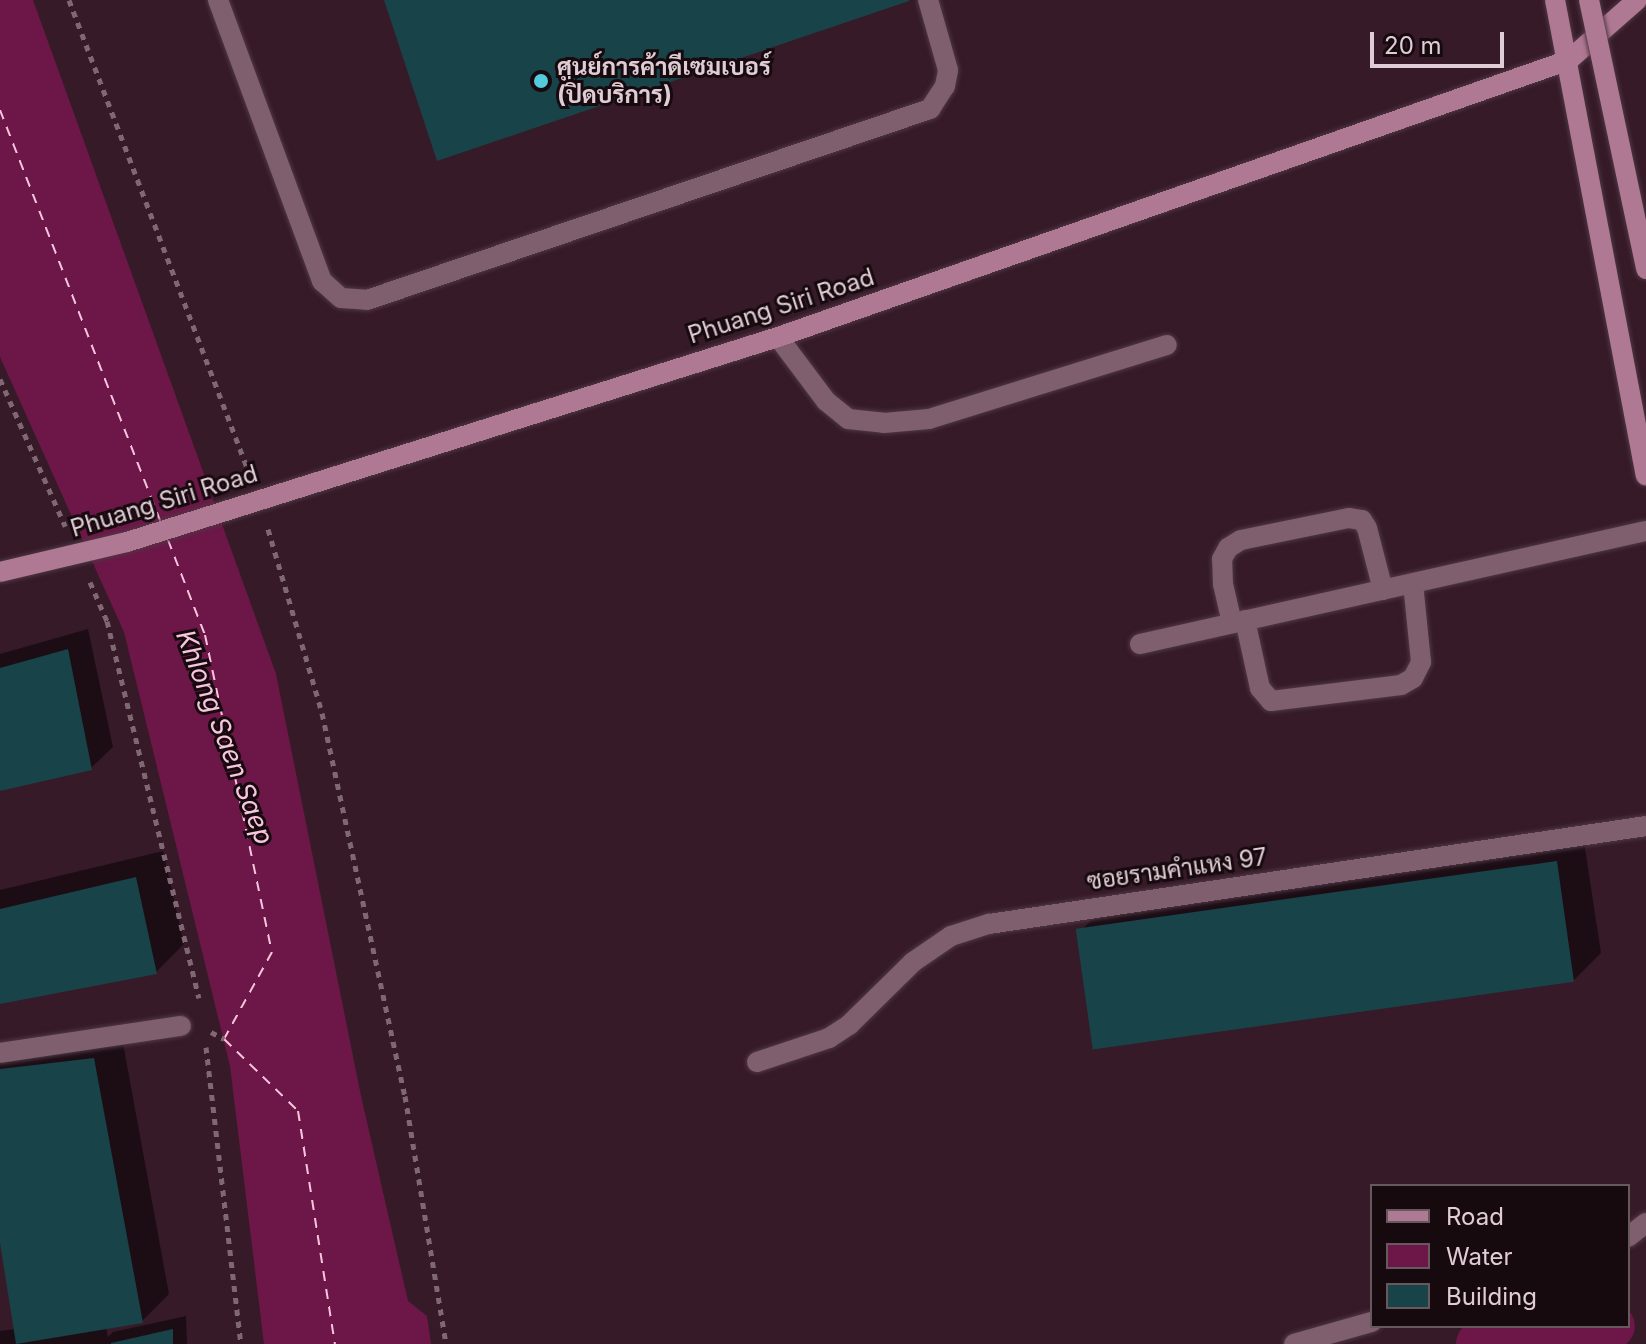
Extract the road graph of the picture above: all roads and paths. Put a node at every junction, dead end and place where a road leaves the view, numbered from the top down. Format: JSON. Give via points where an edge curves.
{"nodes":[{"id":1,"x":69,"y":0,"type":"edge"},
{"id":2,"x":218,"y":0,"type":"edge"},
{"id":3,"x":928,"y":0,"type":"edge"},
{"id":4,"x":1555,"y":0,"type":"edge"},
{"id":5,"x":1589,"y":0,"type":"edge"},
{"id":6,"x":1637,"y":0,"type":"edge"},
{"id":7,"x":1569,"y":60,"type":"junction"},
{"id":8,"x":1646,"y":269,"type":"edge"},
{"id":9,"x":778,"y":337,"type":"junction"},
{"id":10,"x":1167,"y":345,"type":"dead end"},
{"id":11,"x":0,"y":379,"type":"edge"},
{"id":12,"x":1646,"y":475,"type":"edge"},
{"id":13,"x":253,"y":502,"type":"junction"},
{"id":14,"x":1646,"y":531,"type":"edge"},
{"id":15,"x":81,"y":554,"type":"junction"},
{"id":16,"x":0,"y":572,"type":"edge"},
{"id":17,"x":1413,"y":583,"type":"junction"},
{"id":18,"x":1383,"y":590,"type":"junction"},
{"id":19,"x":1238,"y":621,"type":"junction"},
{"id":20,"x":1140,"y":644,"type":"dead end"},
{"id":21,"x":1646,"y":826,"type":"edge"},
{"id":22,"x":202,"y":1010,"type":"dead end"},
{"id":23,"x":181,"y":1026,"type":"dead end"},
{"id":24,"x":204,"y":1028,"type":"dead end"},
{"id":25,"x":0,"y":1053,"type":"edge"},
{"id":26,"x":757,"y":1062,"type":"dead end"},
{"id":27,"x":1646,"y":1223,"type":"edge"},
{"id":28,"x":1630,"y":1235,"type":"edge"},
{"id":29,"x":1370,"y":1323,"type":"edge"},
{"id":30,"x":241,"y":1344,"type":"edge"},
{"id":31,"x":446,"y":1344,"type":"edge"},
{"id":32,"x":1294,"y":1344,"type":"edge"}],
"edges":[{"from":1,"to":13,"type":"path"},
{"from":2,"to":3,"type":"street","via":[[322,281],[341,298],[367,300],[930,109],[948,70]]},
{"from":4,"to":7,"type":"main road"},
{"from":5,"to":8,"type":"main road","bridge":true},
{"from":6,"to":7,"type":"main road"},
{"from":7,"to":9,"type":"main road","name":"Phuang Siri Road"},
{"from":7,"to":12,"type":"main road"},
{"from":9,"to":10,"type":"street","via":[[826,401],[848,419],[884,423],[929,419]]},
{"from":9,"to":13,"type":"main road","name":"Phuang Siri Road"},
{"from":11,"to":15,"type":"path"},
{"from":13,"to":15,"type":"main road","name":"Phuang Siri Road"},
{"from":13,"to":31,"type":"path","via":[[322,713],[405,1096]]},
{"from":14,"to":17,"type":"street"},
{"from":15,"to":16,"type":"main road","name":"Phuang Siri Road"},
{"from":15,"to":22,"type":"path","via":[[107,621]]},
{"from":17,"to":18,"type":"street"},
{"from":17,"to":19,"type":"street","via":[[1421,662],[1413,678],[1401,685],[1271,701],[1260,688]]},
{"from":18,"to":19,"type":"street"},
{"from":18,"to":19,"type":"street","via":[[1362,520],[1349,518],[1241,540],[1222,559],[1223,584]]},
{"from":19,"to":20,"type":"street"},
{"from":21,"to":26,"type":"street","name":"ซอยรามคำแหง 97","via":[[989,924],[951,936],[913,962],[829,1038]]},
{"from":23,"to":25,"type":"street"},
{"from":24,"to":30,"type":"path"},
{"from":27,"to":28,"type":"street"},
{"from":29,"to":32,"type":"street"}]}
